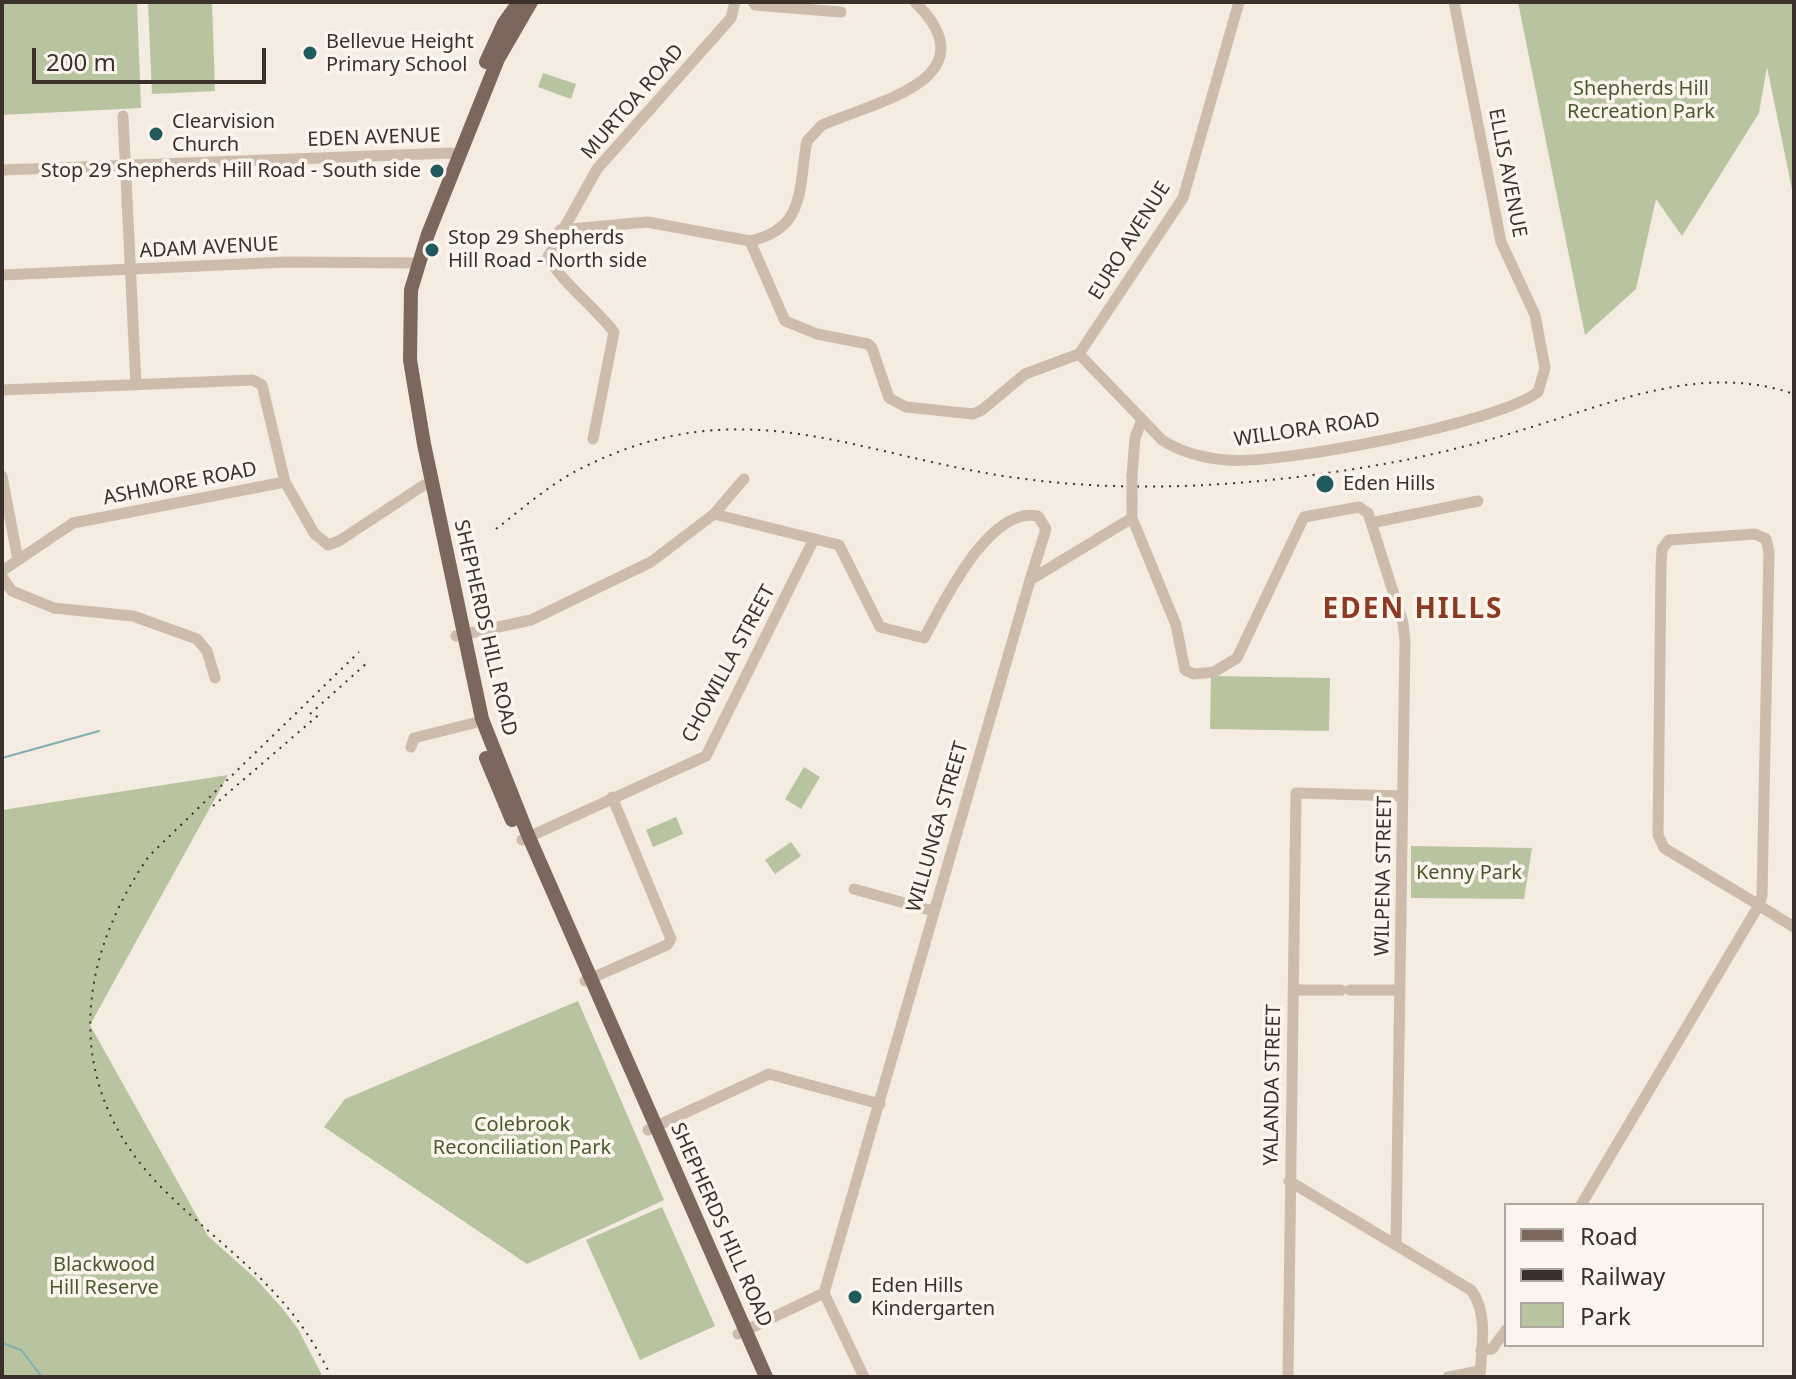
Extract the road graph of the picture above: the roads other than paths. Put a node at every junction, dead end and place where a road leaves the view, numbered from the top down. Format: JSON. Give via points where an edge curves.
{"nodes":[{"id":1,"x":519,"y":2,"type":"edge"},
{"id":2,"x":531,"y":2,"type":"edge"},
{"id":3,"x":735,"y":2,"type":"edge"},
{"id":4,"x":753,"y":2,"type":"edge"},
{"id":5,"x":915,"y":2,"type":"edge"},
{"id":6,"x":1239,"y":2,"type":"edge"},
{"id":7,"x":1454,"y":2,"type":"edge"},
{"id":8,"x":841,"y":12,"type":"dead end"},
{"id":9,"x":123,"y":116,"type":"dead end"},
{"id":10,"x":455,"y":155,"type":"junction"},
{"id":11,"x":125,"y":165,"type":"junction"},
{"id":12,"x":2,"y":170,"type":"edge"},
{"id":13,"x":560,"y":230,"type":"junction"},
{"id":14,"x":750,"y":241,"type":"junction"},
{"id":15,"x":414,"y":262,"type":"junction"},
{"id":16,"x":130,"y":270,"type":"junction"},
{"id":17,"x":2,"y":275,"type":"edge"},
{"id":18,"x":1079,"y":354,"type":"junction"},
{"id":19,"x":136,"y":385,"type":"junction"},
{"id":20,"x":2,"y":390,"type":"edge"},
{"id":21,"x":1538,"y":392,"type":"joint"},
{"id":22,"x":1141,"y":422,"type":"junction"},
{"id":23,"x":593,"y":439,"type":"dead end"},
{"id":24,"x":2,"y":476,"type":"edge"},
{"id":25,"x":744,"y":479,"type":"dead end"},
{"id":26,"x":285,"y":482,"type":"junction"},
{"id":27,"x":424,"y":485,"type":"junction"},
{"id":28,"x":1478,"y":501,"type":"dead end"},
{"id":29,"x":714,"y":514,"type":"junction"},
{"id":30,"x":1132,"y":518,"type":"junction"},
{"id":31,"x":1370,"y":518,"type":"junction"},
{"id":32,"x":814,"y":539,"type":"junction"},
{"id":33,"x":18,"y":560,"type":"junction"},
{"id":34,"x":2,"y":574,"type":"edge"},
{"id":35,"x":1030,"y":580,"type":"junction"},
{"id":36,"x":460,"y":636,"type":"junction"},
{"id":37,"x":215,"y":678,"type":"dead end"},
{"id":38,"x":474,"y":723,"type":"junction"},
{"id":39,"x":411,"y":747,"type":"dead end"},
{"id":40,"x":1403,"y":796,"type":"junction"},
{"id":41,"x":612,"y":797,"type":"junction"},
{"id":42,"x":525,"y":838,"type":"junction"},
{"id":43,"x":854,"y":889,"type":"dead end"},
{"id":44,"x":1759,"y":905,"type":"junction"},
{"id":45,"x":933,"y":911,"type":"junction"},
{"id":46,"x":1794,"y":927,"type":"edge"},
{"id":47,"x":589,"y":980,"type":"junction"},
{"id":48,"x":1293,"y":990,"type":"junction"},
{"id":49,"x":1400,"y":990,"type":"junction"},
{"id":50,"x":880,"y":1104,"type":"junction"},
{"id":51,"x":652,"y":1128,"type":"junction"},
{"id":52,"x":1289,"y":1181,"type":"junction"},
{"id":53,"x":1582,"y":1203,"type":"edge"},
{"id":54,"x":1396,"y":1245,"type":"junction"},
{"id":55,"x":824,"y":1293,"type":"junction"},
{"id":56,"x":742,"y":1332,"type":"junction"},
{"id":57,"x":1504,"y":1333,"type":"edge"},
{"id":58,"x":1481,"y":1350,"type":"junction"},
{"id":59,"x":1480,"y":1374,"type":"edge"},
{"id":60,"x":757,"y":1377,"type":"edge"},
{"id":61,"x":766,"y":1377,"type":"edge"},
{"id":62,"x":864,"y":1377,"type":"edge"},
{"id":63,"x":1288,"y":1377,"type":"edge"},
{"id":64,"x":1448,"y":1377,"type":"edge"}],
"edges":[{"from":1,"to":10,"type":"main road","name":"SHEPHERDS HILL ROAD","via":[[489,56]]},
{"from":2,"to":10,"type":"main road","name":"SHEPHERDS HILL ROAD","via":[[498,59]]},
{"from":3,"to":13,"type":"street","name":"MURTOA ROAD","via":[[731,18],[597,169]]},
{"from":4,"to":8,"type":"street"},
{"from":5,"to":14,"type":"street","via":[[939,38],[935,69],[907,92],[813,133],[792,218]]},
{"from":6,"to":18,"type":"street","name":"EURO AVENUE","via":[[1183,198]]},
{"from":7,"to":21,"type":"street","name":"ELLIS AVENUE","via":[[1501,242],[1535,315],[1545,368]]},
{"from":9,"to":11,"type":"street"},
{"from":10,"to":11,"type":"street","name":"EDEN AVENUE"},
{"from":10,"to":15,"type":"main road","name":"SHEPHERDS HILL ROAD"},
{"from":11,"to":12,"type":"street","name":"EDEN AVENUE"},
{"from":11,"to":16,"type":"street"},
{"from":13,"to":14,"type":"street","via":[[637,222]]},
{"from":13,"to":23,"type":"street","name":"MURTOA ROAD","via":[[548,257],[614,332]]},
{"from":14,"to":18,"type":"street","via":[[785,321],[868,344],[886,391],[897,404],[973,414],[1033,370]]},
{"from":15,"to":16,"type":"street","name":"ADAM AVENUE"},
{"from":15,"to":27,"type":"main road","name":"SHEPHERDS HILL ROAD","via":[[402,291],[399,326]]},
{"from":15,"to":36,"type":"main road","name":"SHEPHERDS HILL ROAD","via":[[410,360]]},
{"from":16,"to":17,"type":"street","name":"ADAM AVENUE"},
{"from":16,"to":19,"type":"street"},
{"from":18,"to":22,"type":"street","name":"WILLORA ROAD"},
{"from":19,"to":20,"type":"street"},
{"from":19,"to":26,"type":"street","via":[[253,380],[262,385]]},
{"from":21,"to":22,"type":"street","name":"WILLORA ROAD","via":[[1490,415],[1316,452],[1247,459],[1177,448]]},
{"from":22,"to":30,"type":"street","bridge":true,"via":[[1135,438]]},
{"from":24,"to":33,"type":"street"},
{"from":25,"to":29,"type":"street"},
{"from":26,"to":27,"type":"street","name":"ASHMORE ROAD","via":[[314,533],[328,545]]},
{"from":26,"to":33,"type":"street","name":"ASHMORE ROAD","via":[[73,523]]},
{"from":27,"to":36,"type":"main road","name":"SHEPHERDS HILL ROAD"},
{"from":28,"to":31,"type":"street"},
{"from":29,"to":32,"type":"street"},
{"from":29,"to":36,"type":"street","via":[[651,562],[557,608],[531,620]]},
{"from":30,"to":31,"type":"street","via":[[1176,625],[1185,670],[1194,674],[1214,672],[1237,658],[1304,517],[1359,507]]},
{"from":30,"to":35,"type":"street"},
{"from":31,"to":40,"type":"street","name":"WILPENA STREET","via":[[1403,623]]},
{"from":32,"to":35,"type":"street","name":"WILLUNGA STREET","via":[[844,550],[880,627],[904,635],[924,638],[965,563],[1006,524],[1031,515],[1038,516],[1046,529]]},
{"from":32,"to":41,"type":"street","name":"CHOWILLA STREET","via":[[706,756]]},
{"from":33,"to":34,"type":"street","name":"ASHMORE ROAD"},
{"from":34,"to":37,"type":"street","via":[[12,591],[54,608],[133,616],[197,639],[207,651]]},
{"from":35,"to":45,"type":"street","name":"WILLUNGA STREET"},
{"from":36,"to":38,"type":"main road","name":"SHEPHERDS HILL ROAD"},
{"from":36,"to":42,"type":"main road","name":"SHEPHERDS HILL ROAD","via":[[482,719]]},
{"from":38,"to":39,"type":"street","via":[[414,738]]},
{"from":38,"to":42,"type":"main road","name":"SHEPHERDS HILL ROAD","via":[[500,795]]},
{"from":40,"to":48,"type":"street","name":"YALANDA STREET","via":[[1296,793]]},
{"from":40,"to":49,"type":"street","name":"WILPENA STREET"},
{"from":41,"to":42,"type":"street","name":"CHOWILLA STREET"},
{"from":41,"to":47,"type":"street","via":[[671,939]]},
{"from":42,"to":47,"type":"main road","name":"SHEPHERDS HILL ROAD"},
{"from":43,"to":45,"type":"street"},
{"from":44,"to":44,"type":"street","via":[[1766,539],[1755,534],[1669,540],[1662,549],[1661,567],[1658,835],[1664,848]]},
{"from":44,"to":46,"type":"street"},
{"from":44,"to":53,"type":"street"},
{"from":45,"to":50,"type":"street","name":"WILLUNGA STREET"},
{"from":47,"to":51,"type":"main road","name":"SHEPHERDS HILL ROAD"},
{"from":48,"to":49,"type":"street"},
{"from":48,"to":52,"type":"street","name":"YALANDA STREET"},
{"from":49,"to":54,"type":"street","name":"WILPENA STREET"},
{"from":50,"to":51,"type":"street","via":[[769,1074]]},
{"from":50,"to":55,"type":"street","name":"WILLUNGA STREET"},
{"from":51,"to":56,"type":"main road","name":"SHEPHERDS HILL ROAD"},
{"from":52,"to":54,"type":"street"},
{"from":52,"to":63,"type":"street","name":"YALANDA STREET"},
{"from":54,"to":58,"type":"street","via":[[1471,1290],[1479,1300]]},
{"from":55,"to":56,"type":"street"},
{"from":55,"to":62,"type":"street"},
{"from":56,"to":60,"type":"main road","name":"SHEPHERDS HILL ROAD"},
{"from":56,"to":61,"type":"main road","name":"SHEPHERDS HILL ROAD"},
{"from":57,"to":58,"type":"street","via":[[1492,1349]]},
{"from":58,"to":59,"type":"street"},
{"from":59,"to":64,"type":"street"}]}
